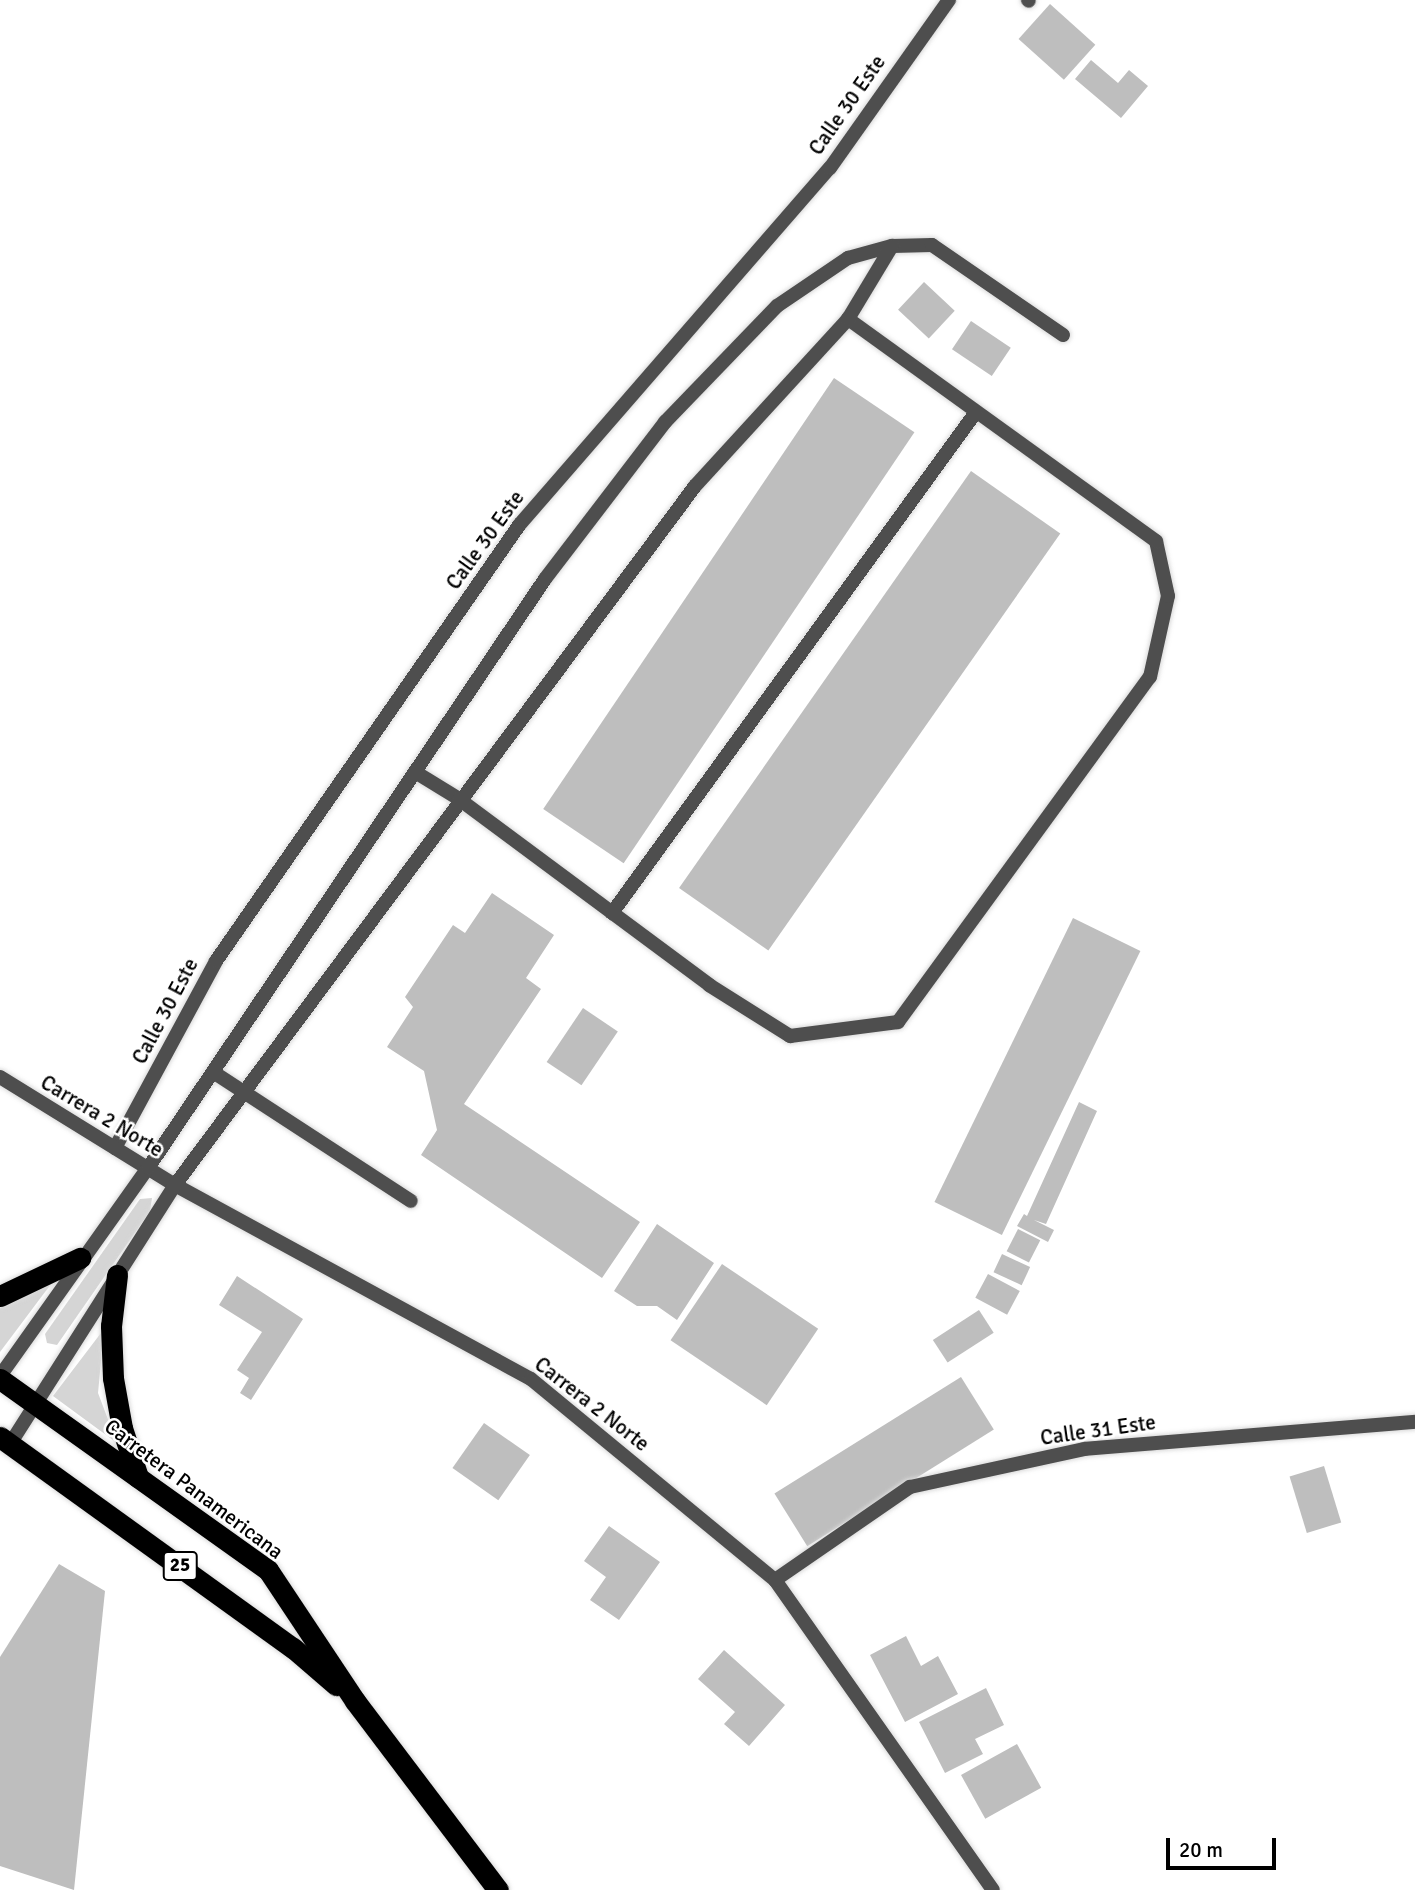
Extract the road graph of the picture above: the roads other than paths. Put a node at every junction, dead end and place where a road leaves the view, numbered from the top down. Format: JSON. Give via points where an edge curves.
{"nodes":[{"id":1,"x":949,"y":0,"type":"edge"},
{"id":2,"x":892,"y":246,"type":"junction"},
{"id":3,"x":848,"y":319,"type":"junction"},
{"id":4,"x":1063,"y":335,"type":"dead end"},
{"id":5,"x":976,"y":412,"type":"junction"},
{"id":6,"x":415,"y":772,"type":"junction"},
{"id":7,"x":459,"y":799,"type":"junction"},
{"id":8,"x":612,"y":913,"type":"junction"},
{"id":9,"x":213,"y":1072,"type":"junction"},
{"id":10,"x":0,"y":1077,"type":"edge"},
{"id":11,"x":244,"y":1091,"type":"junction"},
{"id":12,"x":115,"y":1148,"type":"junction"},
{"id":13,"x":148,"y":1168,"type":"junction"},
{"id":14,"x":175,"y":1185,"type":"junction"},
{"id":15,"x":411,"y":1201,"type":"dead end"},
{"id":16,"x":80,"y":1258,"type":"junction"},
{"id":17,"x":117,"y":1276,"type":"junction"},
{"id":18,"x":0,"y":1296,"type":"edge"},
{"id":19,"x":0,"y":1378,"type":"edge"},
{"id":20,"x":36,"y":1404,"type":"junction"},
{"id":21,"x":1415,"y":1422,"type":"edge"},
{"id":22,"x":5,"y":1441,"type":"edge"},
{"id":23,"x":138,"y":1477,"type":"junction"},
{"id":24,"x":775,"y":1580,"type":"junction"},
{"id":25,"x":355,"y":1700,"type":"junction"},
{"id":26,"x":498,"y":1890,"type":"edge"},
{"id":27,"x":993,"y":1890,"type":"edge"}],
"edges":[{"from":1,"to":12,"type":"street","name":"Calle 30 Este","via":[[830,168],[520,524],[216,961]]},
{"from":2,"to":3,"type":"street"},
{"from":2,"to":4,"type":"street","via":[[932,245]]},
{"from":2,"to":6,"type":"street","via":[[848,258],[778,306],[665,422],[545,579]]},
{"from":3,"to":5,"type":"street"},
{"from":3,"to":7,"type":"street","via":[[695,486]]},
{"from":5,"to":8,"type":"street"},
{"from":5,"to":8,"type":"street","via":[[1156,541],[1168,596],[1150,677],[898,1022],[790,1036],[709,985]]},
{"from":6,"to":7,"type":"street"},
{"from":6,"to":9,"type":"street"},
{"from":7,"to":8,"type":"street"},
{"from":7,"to":11,"type":"street"},
{"from":9,"to":11,"type":"street"},
{"from":9,"to":13,"type":"street"},
{"from":10,"to":12,"type":"street","name":"Carrera 2 Norte"},
{"from":11,"to":14,"type":"street"},
{"from":11,"to":15,"type":"street"},
{"from":12,"to":13,"type":"street","name":"Carrera 2 Norte"},
{"from":13,"to":14,"type":"street","name":"Carrera 2 Norte"},
{"from":13,"to":16,"type":"street"},
{"from":14,"to":17,"type":"street"},
{"from":14,"to":24,"type":"street","name":"Carrera 2 Norte","via":[[531,1379]]},
{"from":16,"to":18,"type":"highway"},
{"from":16,"to":19,"type":"street"},
{"from":17,"to":20,"type":"street"},
{"from":17,"to":23,"type":"highway","via":[[111,1326],[113,1378],[122,1428]]},
{"from":19,"to":20,"type":"highway","name":"Carretera Panamericana","number":"25"},
{"from":20,"to":22,"type":"street"},
{"from":20,"to":23,"type":"highway","name":"Carretera Panamericana","number":"25"},
{"from":21,"to":24,"type":"street","name":"Calle 31 Este","via":[[1084,1449],[910,1487]]},
{"from":22,"to":25,"type":"highway","name":"Carretera Panamericana","number":"25","via":[[293,1648]]},
{"from":23,"to":25,"type":"highway","name":"Carretera Panamericana","number":"25","via":[[268,1570]]},
{"from":24,"to":27,"type":"street","name":"Carrera 2 Norte"},
{"from":25,"to":26,"type":"highway","name":"Carretera Panamericana","number":"25"}]}
